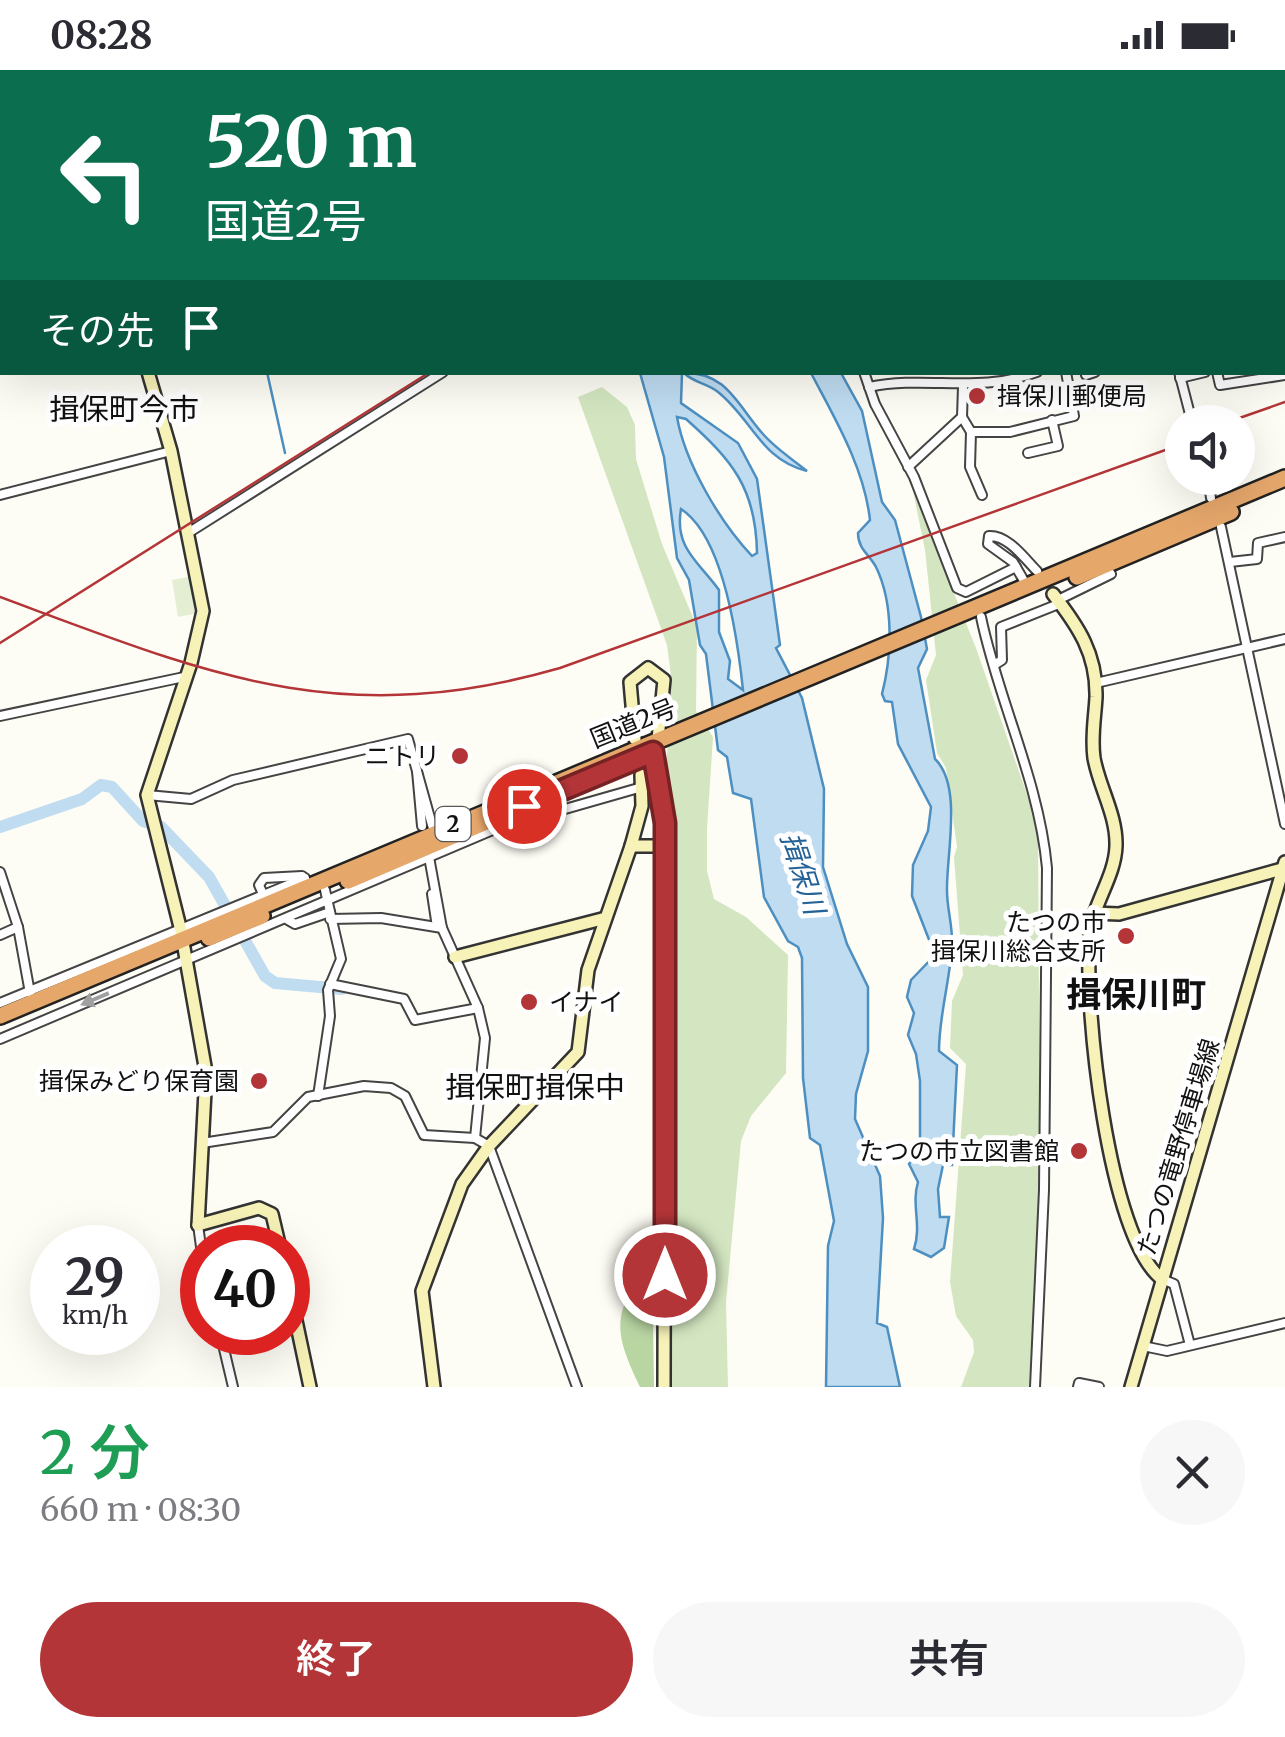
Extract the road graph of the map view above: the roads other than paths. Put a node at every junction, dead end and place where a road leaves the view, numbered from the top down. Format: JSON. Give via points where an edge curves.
{"nodes":[{"id":1,"x":149,"y":375,"type":"edge"},
{"id":2,"x":437,"y":375,"type":"edge"},
{"id":3,"x":865,"y":375,"type":"edge"},
{"id":4,"x":971,"y":375,"type":"edge"},
{"id":5,"x":1022,"y":375,"type":"edge"},
{"id":6,"x":1067,"y":375,"type":"edge"},
{"id":7,"x":1179,"y":375,"type":"edge"},
{"id":8,"x":1218,"y":375,"type":"edge"},
{"id":9,"x":1279,"y":375,"type":"edge"},
{"id":10,"x":901,"y":377,"type":"edge"},
{"id":11,"x":967,"y":386,"type":"junction"},
{"id":12,"x":869,"y":388,"type":"junction"},
{"id":13,"x":1187,"y":405,"type":"edge"},
{"id":14,"x":962,"y":417,"type":"junction"},
{"id":15,"x":1052,"y":420,"type":"junction"},
{"id":16,"x":970,"y":432,"type":"junction"},
{"id":17,"x":171,"y":451,"type":"junction"},
{"id":18,"x":1028,"y":453,"type":"dead end"},
{"id":19,"x":908,"y":467,"type":"junction"},
{"id":20,"x":1285,"y":478,"type":"edge"},
{"id":21,"x":1285,"y":489,"type":"edge"},
{"id":22,"x":0,"y":495,"type":"edge"},
{"id":23,"x":982,"y":495,"type":"dead end"},
{"id":24,"x":1211,"y":495,"type":"edge"},
{"id":25,"x":1212,"y":498,"type":"dead end"},
{"id":26,"x":1221,"y":527,"type":"dead end"},
{"id":27,"x":188,"y":532,"type":"junction"},
{"id":28,"x":1285,"y":538,"type":"edge"},
{"id":29,"x":1230,"y":562,"type":"junction"},
{"id":30,"x":1016,"y":567,"type":"junction"},
{"id":31,"x":1037,"y":571,"type":"dead end"},
{"id":32,"x":1112,"y":574,"type":"dead end"},
{"id":33,"x":1027,"y":586,"type":"junction"},
{"id":34,"x":1058,"y":599,"type":"junction"},
{"id":35,"x":970,"y":617,"type":"junction"},
{"id":36,"x":1285,"y":639,"type":"edge"},
{"id":37,"x":1248,"y":647,"type":"junction"},
{"id":38,"x":994,"y":666,"type":"junction"},
{"id":39,"x":184,"y":677,"type":"junction"},
{"id":40,"x":1096,"y":683,"type":"junction"},
{"id":41,"x":0,"y":716,"type":"edge"},
{"id":42,"x":635,"y":739,"type":"dead end"},
{"id":43,"x":663,"y":743,"type":"junction"},
{"id":44,"x":642,"y":781,"type":"joint"},
{"id":45,"x":147,"y":795,"type":"junction"},
{"id":46,"x":1285,"y":824,"type":"edge"},
{"id":47,"x":428,"y":841,"type":"junction"},
{"id":48,"x":632,"y":846,"type":"junction"},
{"id":49,"x":663,"y":846,"type":"junction"},
{"id":50,"x":1284,"y":867,"type":"edge"},
{"id":51,"x":0,"y":872,"type":"edge"},
{"id":52,"x":431,"y":884,"type":"dead end"},
{"id":53,"x":318,"y":889,"type":"junction"},
{"id":54,"x":262,"y":892,"type":"dead end"},
{"id":55,"x":1094,"y":913,"type":"junction"},
{"id":56,"x":330,"y":916,"type":"junction"},
{"id":57,"x":602,"y":919,"type":"junction"},
{"id":58,"x":288,"y":920,"type":"dead end"},
{"id":59,"x":235,"y":922,"type":"junction"},
{"id":60,"x":18,"y":926,"type":"junction"},
{"id":61,"x":439,"y":927,"type":"junction"},
{"id":62,"x":0,"y":935,"type":"edge"},
{"id":63,"x":182,"y":945,"type":"junction"},
{"id":64,"x":456,"y":957,"type":"junction"},
{"id":65,"x":330,"y":984,"type":"junction"},
{"id":66,"x":31,"y":996,"type":"junction"},
{"id":67,"x":0,"y":1003,"type":"edge"},
{"id":68,"x":478,"y":1008,"type":"junction"},
{"id":69,"x":0,"y":1016,"type":"edge"},
{"id":70,"x":0,"y":1026,"type":"edge"},
{"id":71,"x":0,"y":1038,"type":"edge"},
{"id":72,"x":318,"y":1096,"type":"junction"},
{"id":73,"x":475,"y":1138,"type":"junction"},
{"id":74,"x":202,"y":1144,"type":"junction"},
{"id":75,"x":489,"y":1146,"type":"junction"},
{"id":76,"x":198,"y":1225,"type":"joint"},
{"id":77,"x":275,"y":1225,"type":"edge"},
{"id":78,"x":1162,"y":1279,"type":"junction"},
{"id":79,"x":1285,"y":1323,"type":"edge"},
{"id":80,"x":1190,"y":1345,"type":"junction"},
{"id":81,"x":1143,"y":1346,"type":"junction"},
{"id":82,"x":225,"y":1355,"type":"edge"},
{"id":83,"x":303,"y":1355,"type":"edge"},
{"id":84,"x":233,"y":1387,"type":"edge"},
{"id":85,"x":310,"y":1387,"type":"edge"},
{"id":86,"x":434,"y":1387,"type":"edge"},
{"id":87,"x":577,"y":1387,"type":"edge"},
{"id":88,"x":664,"y":1387,"type":"edge"},
{"id":89,"x":1034,"y":1387,"type":"edge"},
{"id":90,"x":1078,"y":1387,"type":"edge"},
{"id":91,"x":1099,"y":1387,"type":"edge"},
{"id":92,"x":1131,"y":1387,"type":"edge"}],
"edges":[{"from":1,"to":17,"type":"street"},
{"from":2,"to":27,"type":"street"},
{"from":3,"to":12,"type":"street"},
{"from":4,"to":11,"type":"street"},
{"from":5,"to":11,"type":"street"},
{"from":6,"to":15,"type":"street","via":[[1074,416]]},
{"from":7,"to":13,"type":"street"},
{"from":8,"to":9,"type":"street","via":[[1220,385]]},
{"from":10,"to":11,"type":"street"},
{"from":10,"to":12,"type":"street"},
{"from":11,"to":14,"type":"street"},
{"from":12,"to":19,"type":"street"},
{"from":14,"to":16,"type":"street"},
{"from":14,"to":19,"type":"street"},
{"from":15,"to":16,"type":"street","via":[[1010,432]]},
{"from":15,"to":18,"type":"street","via":[[1058,446]]},
{"from":16,"to":23,"type":"street","via":[[970,467]]},
{"from":17,"to":22,"type":"street"},
{"from":17,"to":27,"type":"street"},
{"from":19,"to":30,"type":"street","via":[[962,593]]},
{"from":20,"to":33,"type":"highway","name":"国道2号","number":"2"},
{"from":21,"to":35,"type":"highway","name":"国道2号","number":"2"},
{"from":24,"to":25,"type":"street"},
{"from":26,"to":29,"type":"street"},
{"from":27,"to":39,"type":"street","via":[[203,621]]},
{"from":28,"to":29,"type":"street","via":[[1258,543],[1257,558]]},
{"from":29,"to":37,"type":"street"},
{"from":30,"to":31,"type":"street","via":[[988,544],[989,536],[1016,549]]},
{"from":30,"to":33,"type":"street"},
{"from":32,"to":34,"type":"street"},
{"from":33,"to":35,"type":"highway","name":"国道2号","number":"2"},
{"from":34,"to":38,"type":"street","via":[[1001,627],[1002,660]]},
{"from":34,"to":40,"type":"street","via":[[1086,641]]},
{"from":35,"to":38,"type":"street"},
{"from":35,"to":43,"type":"highway","name":"国道2号","number":"2"},
{"from":36,"to":37,"type":"street"},
{"from":37,"to":40,"type":"street"},
{"from":37,"to":46,"type":"street"},
{"from":38,"to":89,"type":"street","via":[[1043,827],[1046,868],[1044,1190]]},
{"from":39,"to":41,"type":"street"},
{"from":39,"to":45,"type":"street"},
{"from":40,"to":55,"type":"street","via":[[1094,756],[1116,847]]},
{"from":42,"to":43,"type":"street","via":[[630,682],[648,668],[664,680]]},
{"from":43,"to":47,"type":"highway","name":"国道2号","number":"2"},
{"from":43,"to":49,"type":"street"},
{"from":44,"to":47,"type":"street","via":[[495,829]]},
{"from":44,"to":48,"type":"street"},
{"from":45,"to":47,"type":"street","via":[[191,798],[252,775],[408,739]]},
{"from":45,"to":63,"type":"street"},
{"from":47,"to":53,"type":"highway","name":"国道2号","number":"2"},
{"from":47,"to":61,"type":"street"},
{"from":48,"to":49,"type":"street"},
{"from":48,"to":57,"type":"street"},
{"from":49,"to":88,"type":"street"},
{"from":50,"to":55,"type":"street","via":[[1120,914]]},
{"from":50,"to":78,"type":"street","name":"たつの竜野停車場線"},
{"from":51,"to":60,"type":"street"},
{"from":52,"to":61,"type":"street"},
{"from":53,"to":54,"type":"street","via":[[264,878]]},
{"from":53,"to":56,"type":"street"},
{"from":53,"to":59,"type":"highway","name":"国道2号","number":"2"},
{"from":53,"to":59,"type":"street"},
{"from":55,"to":78,"type":"street","via":[[1089,947],[1096,1050],[1117,1189],[1133,1234]]},
{"from":56,"to":58,"type":"street"},
{"from":56,"to":61,"type":"street"},
{"from":56,"to":65,"type":"street","via":[[341,959]]},
{"from":57,"to":64,"type":"street"},
{"from":57,"to":75,"type":"street","via":[[578,1052]]},
{"from":59,"to":63,"type":"highway","name":"国道2号","number":"2"},
{"from":60,"to":62,"type":"street"},
{"from":60,"to":66,"type":"street"},
{"from":61,"to":64,"type":"street"},
{"from":63,"to":66,"type":"highway","name":"国道2号","number":"2"},
{"from":63,"to":70,"type":"highway","name":"国道2号","number":"2"},
{"from":63,"to":71,"type":"street","one_way":true},
{"from":63,"to":74,"type":"street","via":[[206,1072]]},
{"from":64,"to":68,"type":"street"},
{"from":65,"to":68,"type":"street","via":[[404,999],[414,1020]]},
{"from":65,"to":72,"type":"street"},
{"from":66,"to":67,"type":"street"},
{"from":66,"to":69,"type":"highway","name":"国道2号","number":"2"},
{"from":68,"to":73,"type":"street","via":[[485,1038]]},
{"from":72,"to":73,"type":"street","via":[[391,1088],[405,1096],[424,1135]]},
{"from":72,"to":74,"type":"street","via":[[308,1097],[273,1132]]},
{"from":73,"to":75,"type":"street"},
{"from":74,"to":76,"type":"street"},
{"from":75,"to":86,"type":"street","via":[[462,1184],[422,1291]]},
{"from":75,"to":87,"type":"street"},
{"from":76,"to":77,"type":"street","via":[[259,1208],[272,1214]]},
{"from":78,"to":80,"type":"street","via":[[1174,1284]]},
{"from":78,"to":81,"type":"street","name":"たつの竜野停車場線"},
{"from":79,"to":80,"type":"street"},
{"from":80,"to":81,"type":"street"},
{"from":81,"to":92,"type":"street","name":"たつの竜野停車場線"},
{"from":82,"to":84,"type":"street"},
{"from":83,"to":85,"type":"street"},
{"from":90,"to":91,"type":"street"}]}
